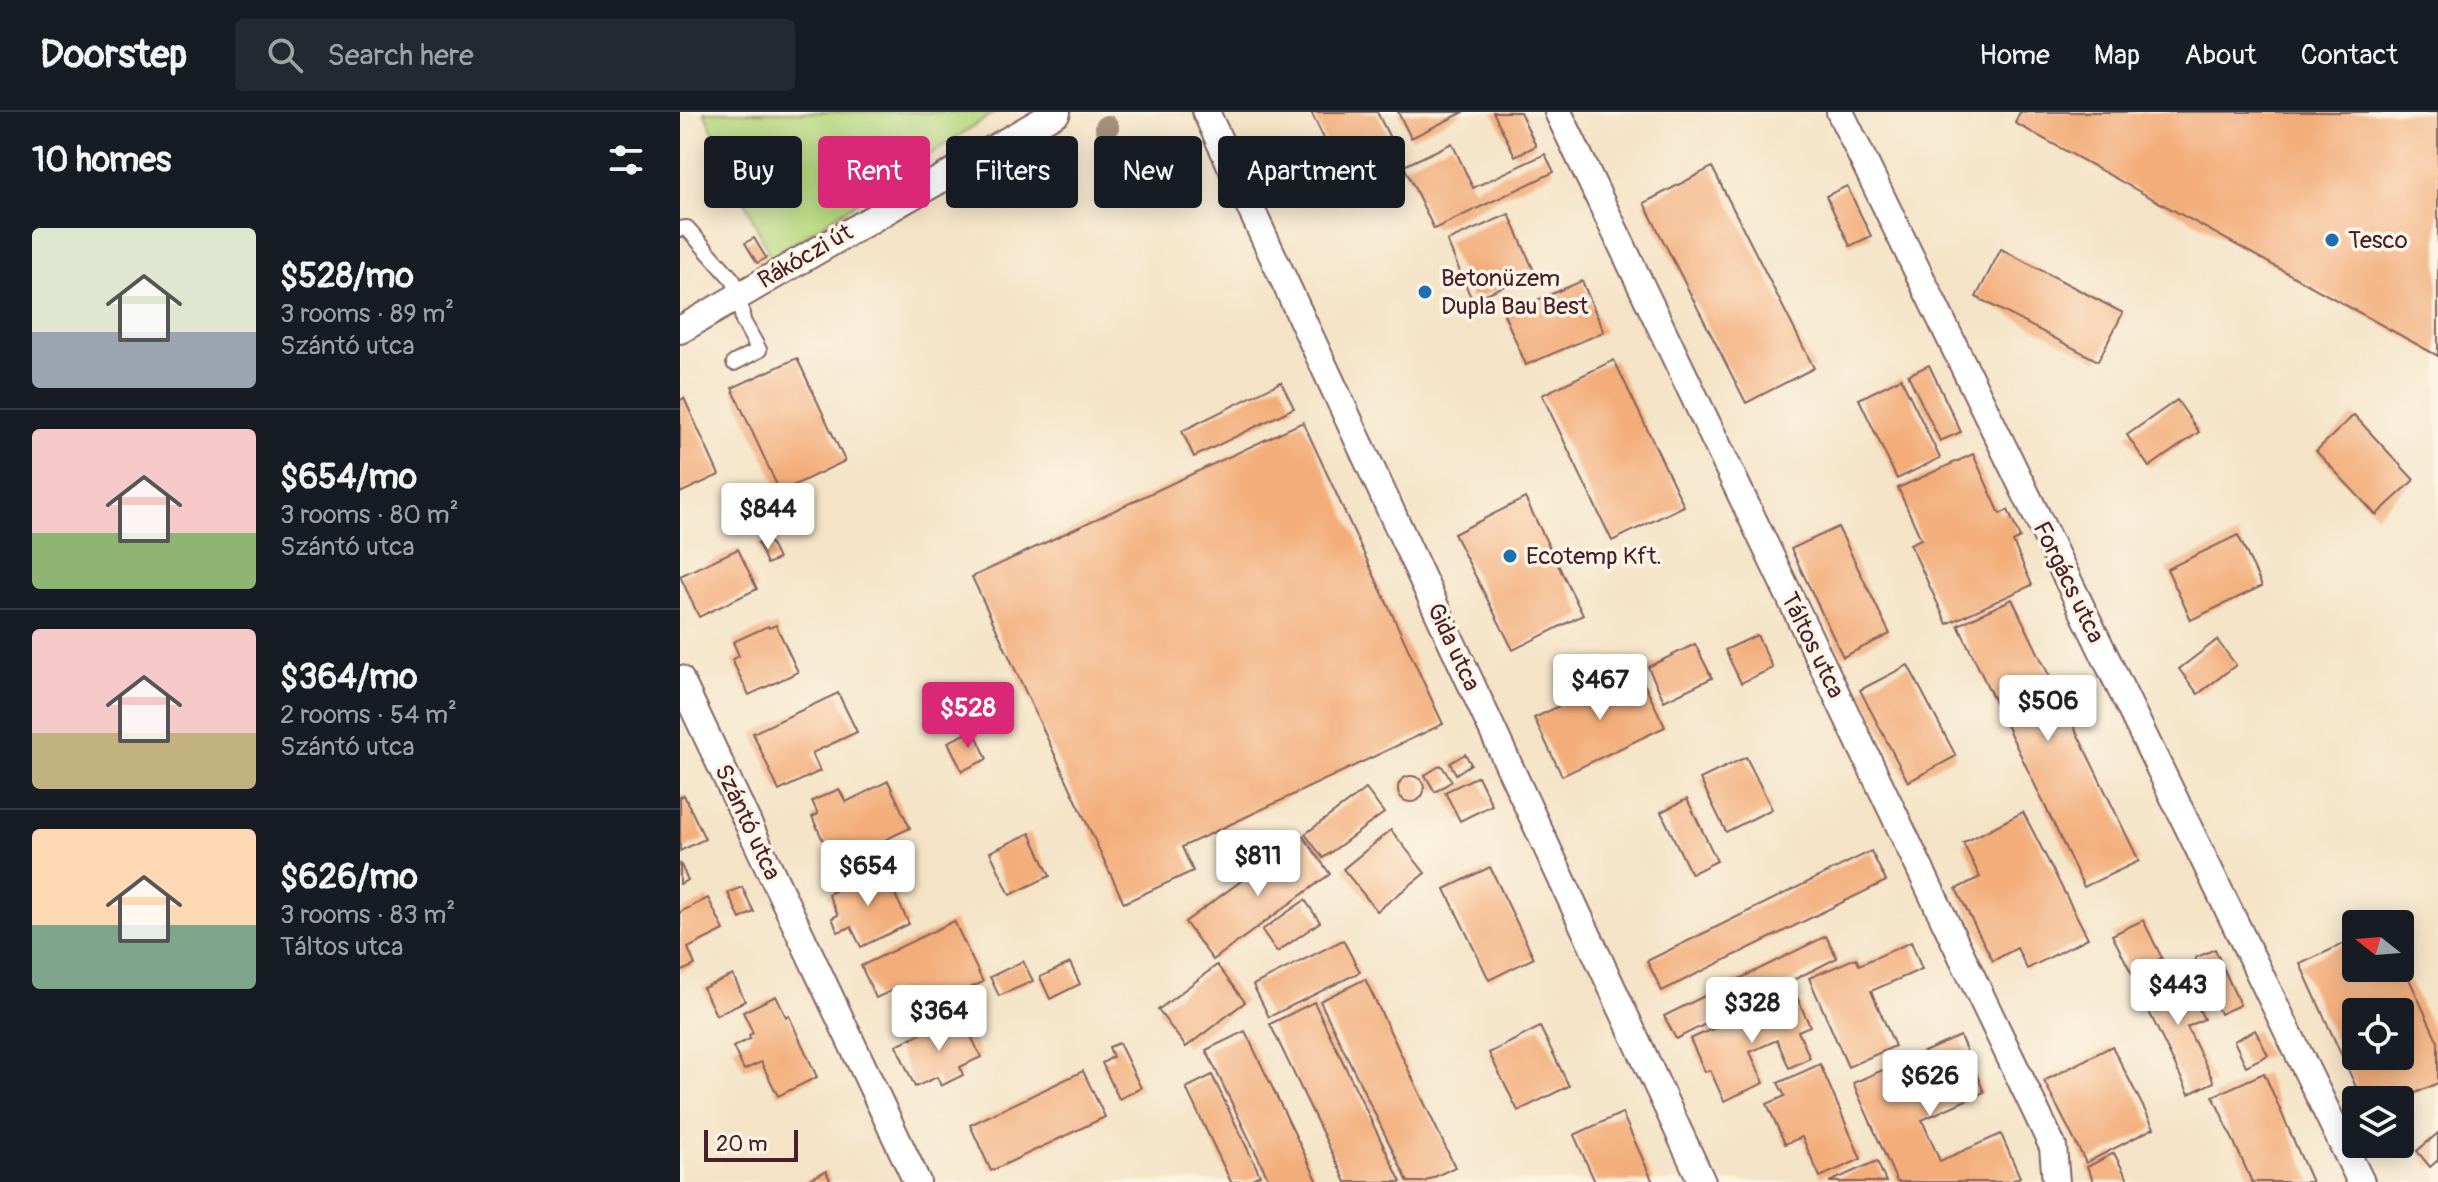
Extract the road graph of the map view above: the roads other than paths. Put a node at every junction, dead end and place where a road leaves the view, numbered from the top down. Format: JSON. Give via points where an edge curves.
{"nodes":[{"id":1,"x":1057,"y":112,"type":"edge"},
{"id":2,"x":1206,"y":112,"type":"edge"},
{"id":3,"x":1558,"y":112,"type":"edge"},
{"id":4,"x":1840,"y":112,"type":"edge"},
{"id":5,"x":680,"y":229,"type":"edge"},
{"id":6,"x":739,"y":294,"type":"junction"},
{"id":7,"x":680,"y":330,"type":"edge"},
{"id":8,"x":734,"y":363,"type":"dead end"},
{"id":9,"x":680,"y":679,"type":"edge"},
{"id":10,"x":917,"y":1182,"type":"edge"},
{"id":11,"x":1702,"y":1182,"type":"edge"},
{"id":12,"x":2056,"y":1182,"type":"edge"},
{"id":13,"x":2361,"y":1182,"type":"edge"}],
"edges":[{"from":1,"to":6,"type":"street","name":"Rákóczi út"},
{"from":2,"to":11,"type":"street","name":"Gida utca"},
{"from":3,"to":12,"type":"street","name":"Táltos utca","via":[[2053,1147]]},
{"from":4,"to":13,"type":"street","name":"Forgács utca"},
{"from":5,"to":6,"type":"lane","via":[[687,228]]},
{"from":6,"to":7,"type":"street","name":"Rákóczi út"},
{"from":6,"to":8,"type":"lane","via":[[743,321],[759,350]]},
{"from":9,"to":10,"type":"street","name":"Szántó utca"}]}
